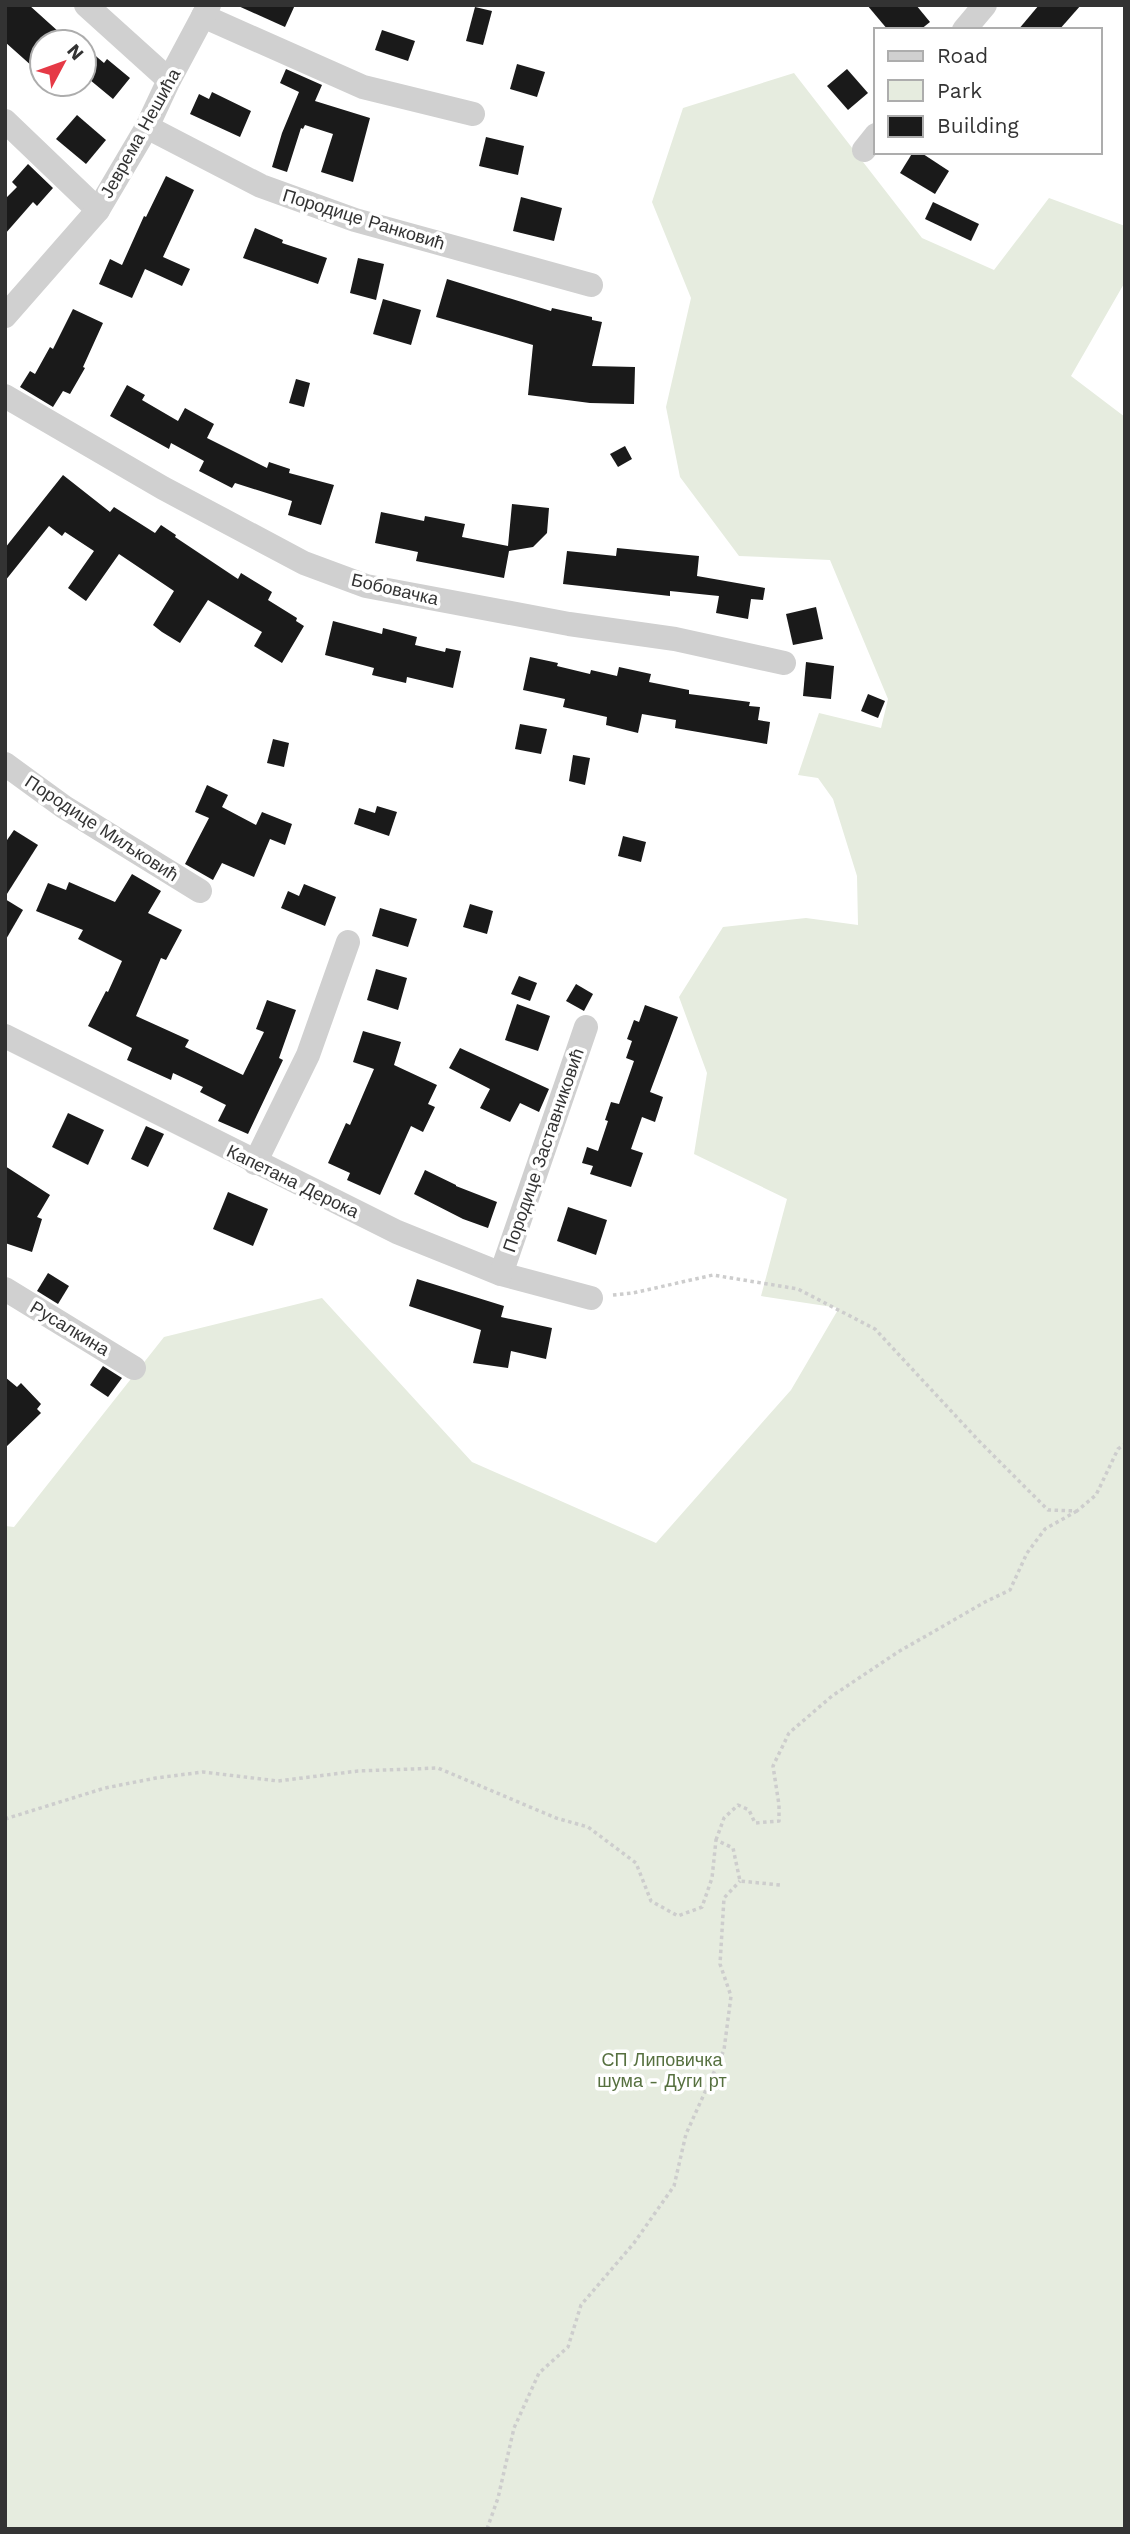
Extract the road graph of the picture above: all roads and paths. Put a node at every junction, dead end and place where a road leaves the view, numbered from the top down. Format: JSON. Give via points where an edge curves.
{"nodes":[{"id":1,"x":86,"y":5,"type":"edge"},
{"id":2,"x":985,"y":5,"type":"edge"},
{"id":3,"x":206,"y":10,"type":"edge"},
{"id":4,"x":966,"y":28,"type":"edge"},
{"id":5,"x":169,"y":80,"type":"junction"},
{"id":6,"x":474,"y":114,"type":"dead end"},
{"id":7,"x":5,"y":121,"type":"edge"},
{"id":8,"x":147,"y":127,"type":"junction"},
{"id":9,"x":98,"y":210,"type":"junction"},
{"id":10,"x":591,"y":285,"type":"dead end"},
{"id":11,"x":5,"y":316,"type":"edge"},
{"id":12,"x":5,"y":396,"type":"edge"},
{"id":13,"x":784,"y":663,"type":"dead end"},
{"id":14,"x":5,"y":764,"type":"edge"},
{"id":15,"x":200,"y":891,"type":"dead end"},
{"id":16,"x":348,"y":943,"type":"dead end"},
{"id":17,"x":586,"y":1027,"type":"dead end"},
{"id":18,"x":5,"y":1036,"type":"edge"},
{"id":19,"x":255,"y":1163,"type":"junction"},
{"id":20,"x":501,"y":1274,"type":"junction"},
{"id":21,"x":5,"y":1289,"type":"edge"},
{"id":22,"x":591,"y":1298,"type":"joint"},
{"id":23,"x":134,"y":1368,"type":"dead end"},
{"id":24,"x":1125,"y":1444,"type":"edge"},
{"id":25,"x":1077,"y":1511,"type":"junction"},
{"id":26,"x":5,"y":1819,"type":"edge"},
{"id":27,"x":716,"y":1840,"type":"junction"},
{"id":28,"x":740,"y":1881,"type":"junction"},
{"id":29,"x":780,"y":1885,"type":"dead end"},
{"id":30,"x":487,"y":2529,"type":"edge"}],
"edges":[{"from":1,"to":5,"type":"street"},
{"from":2,"to":4,"type":"street"},
{"from":3,"to":5,"type":"street","name":"Јеврема Нешића"},
{"from":3,"to":6,"type":"street","via":[[363,87]]},
{"from":5,"to":8,"type":"street","name":"Јеврема Нешића"},
{"from":7,"to":9,"type":"street"},
{"from":8,"to":9,"type":"street","name":"Јеврема Нешића"},
{"from":8,"to":10,"type":"street","name":"Породице Ранковић","via":[[261,186],[355,220]]},
{"from":9,"to":11,"type":"street","name":"Јеврема Нешића"},
{"from":12,"to":13,"type":"street","name":"Бобовачка","via":[[304,563],[366,586],[676,639]]},
{"from":14,"to":15,"type":"street","name":"Породице Миљковић","via":[[64,807]]},
{"from":16,"to":19,"type":"street","via":[[308,1055]]},
{"from":17,"to":20,"type":"street","name":"Породице Заставниковић"},
{"from":18,"to":19,"type":"street","name":"Капетана Дерока"},
{"from":19,"to":20,"type":"street","name":"Капетана Дерока","via":[[397,1232]]},
{"from":20,"to":22,"type":"street","name":"Капетана Дерока"},
{"from":21,"to":23,"type":"street","name":"Русалкина"},
{"from":22,"to":25,"type":"path","via":[[713,1275],[798,1289],[875,1329],[1048,1510]]},
{"from":24,"to":25,"type":"path","via":[[1118,1449],[1096,1495]]},
{"from":25,"to":27,"type":"path","via":[[1045,1529],[1027,1553],[1010,1590],[898,1652],[831,1696],[789,1733],[773,1766],[779,1821],[755,1823],[748,1810],[738,1805],[724,1818]]},
{"from":26,"to":27,"type":"path","via":[[105,1788],[203,1772],[278,1781],[358,1770],[438,1768],[588,1827],[636,1863],[651,1901],[678,1916],[702,1907],[712,1878]]},
{"from":27,"to":28,"type":"path","via":[[733,1848]]},
{"from":28,"to":29,"type":"path"},
{"from":28,"to":30,"type":"path","via":[[724,1898],[720,1964],[731,1996],[724,2050],[685,2134],[674,2186],[634,2243],[581,2305],[568,2347],[539,2373],[514,2428]]}]}
